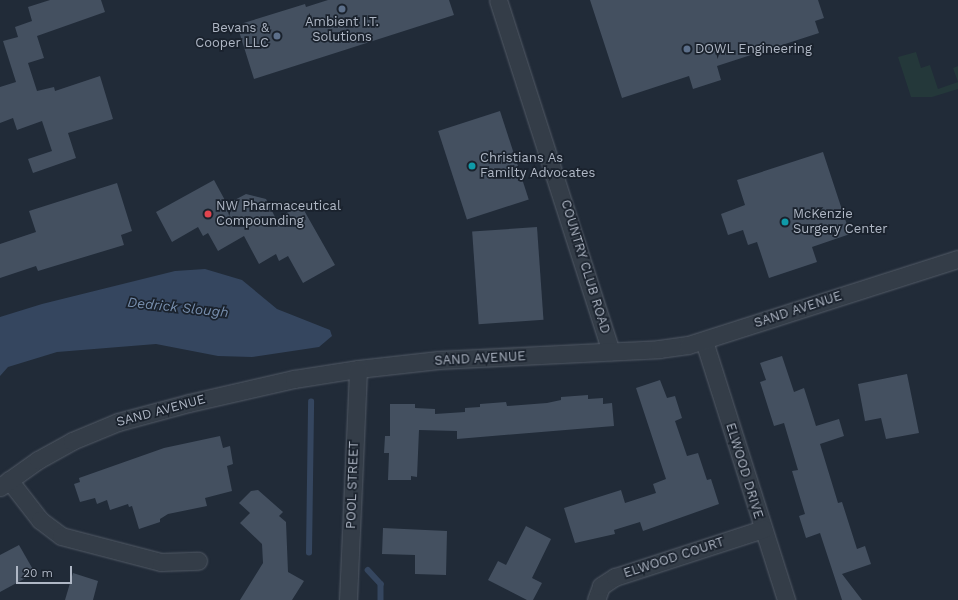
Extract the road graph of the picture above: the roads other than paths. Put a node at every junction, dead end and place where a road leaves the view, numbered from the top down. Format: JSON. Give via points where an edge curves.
{"nodes":[{"id":1,"x":498,"y":0,"type":"edge"},
{"id":2,"x":958,"y":259,"type":"edge"},
{"id":3,"x":704,"y":341,"type":"junction"},
{"id":4,"x":611,"y":351,"type":"junction"},
{"id":5,"x":358,"y":369,"type":"junction"},
{"id":6,"x":5,"y":484,"type":"edge"},
{"id":7,"x":763,"y":529,"type":"junction"},
{"id":8,"x":198,"y":561,"type":"dead end"},
{"id":9,"x":348,"y":600,"type":"edge"},
{"id":10,"x":596,"y":600,"type":"edge"},
{"id":11,"x":786,"y":600,"type":"edge"}],
"edges":[{"from":1,"to":4,"type":"street","name":"COUNTRY CLUB ROAD"},
{"from":2,"to":3,"type":"street","name":"SAND AVENUE"},
{"from":3,"to":4,"type":"street","name":"SAND AVENUE","via":[[659,349]]},
{"from":3,"to":7,"type":"street","name":"ELWOOD DRIVE"},
{"from":4,"to":5,"type":"street","name":"SAND AVENUE","via":[[438,360]]},
{"from":5,"to":6,"type":"street","name":"SAND AVENUE","via":[[265,386],[124,420],[60,447]]},
{"from":5,"to":9,"type":"street","name":"POOL STREET"},
{"from":6,"to":8,"type":"street","name":"SAND AVENUE","via":[[40,520],[61,536],[161,562]]},
{"from":7,"to":10,"type":"street","name":"ELWOOD COURT","via":[[615,577],[601,586]]},
{"from":7,"to":11,"type":"street","name":"ELWOOD DRIVE"}]}
